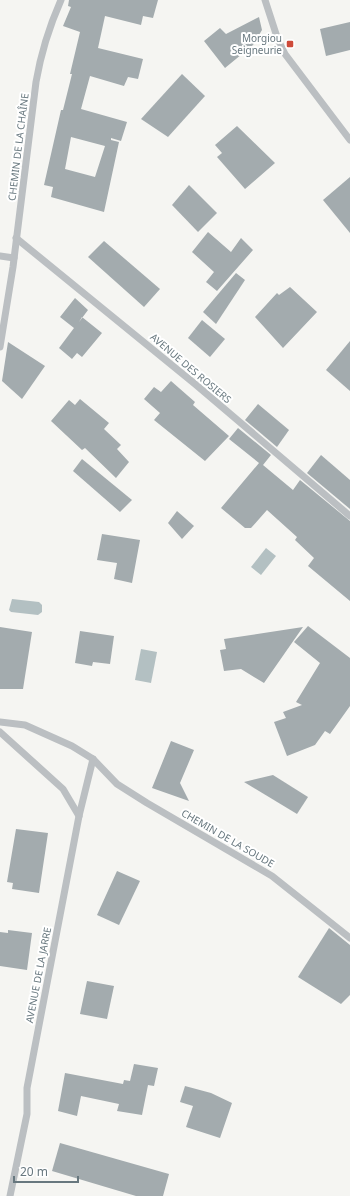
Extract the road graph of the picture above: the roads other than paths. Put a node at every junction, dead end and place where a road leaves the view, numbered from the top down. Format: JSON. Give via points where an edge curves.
{"nodes":[{"id":1,"x":61,"y":0,"type":"edge"},
{"id":2,"x":265,"y":0,"type":"edge"},
{"id":3,"x":350,"y":140,"type":"edge"},
{"id":4,"x":16,"y":238,"type":"junction"},
{"id":5,"x":0,"y":256,"type":"edge"},
{"id":6,"x":14,"y":258,"type":"junction"},
{"id":7,"x":0,"y":347,"type":"edge"},
{"id":8,"x":350,"y":516,"type":"edge"},
{"id":9,"x":0,"y":722,"type":"edge"},
{"id":10,"x":0,"y":732,"type":"edge"},
{"id":11,"x":94,"y":759,"type":"junction"},
{"id":12,"x":79,"y":816,"type":"junction"},
{"id":13,"x":350,"y":938,"type":"edge"},
{"id":14,"x":10,"y":1196,"type":"edge"}],
"edges":[{"from":1,"to":4,"type":"street","name":"CHEMIN DE LA CHAÎNE","via":[[50,26],[38,68]]},
{"from":2,"to":3,"type":"street","via":[[285,54]]},
{"from":4,"to":6,"type":"street","name":"CHEMIN DE LA CHAÎNE"},
{"from":4,"to":8,"type":"street","name":"AVENUE DES ROSIERS","via":[[195,384]]},
{"from":5,"to":6,"type":"street"},
{"from":6,"to":7,"type":"street","name":"CHEMIN DE LA CHAÎNE"},
{"from":9,"to":11,"type":"street","name":"CHEMIN DE LA SOUDE","via":[[25,725]]},
{"from":10,"to":12,"type":"street","via":[[63,789]]},
{"from":11,"to":12,"type":"street","name":"AVENUE DE LA JARRE"},
{"from":11,"to":13,"type":"street","name":"CHEMIN DE LA SOUDE","via":[[118,784],[272,876]]},
{"from":12,"to":14,"type":"street","name":"AVENUE DE LA JARRE","via":[[27,1088],[27,1114]]}]}
